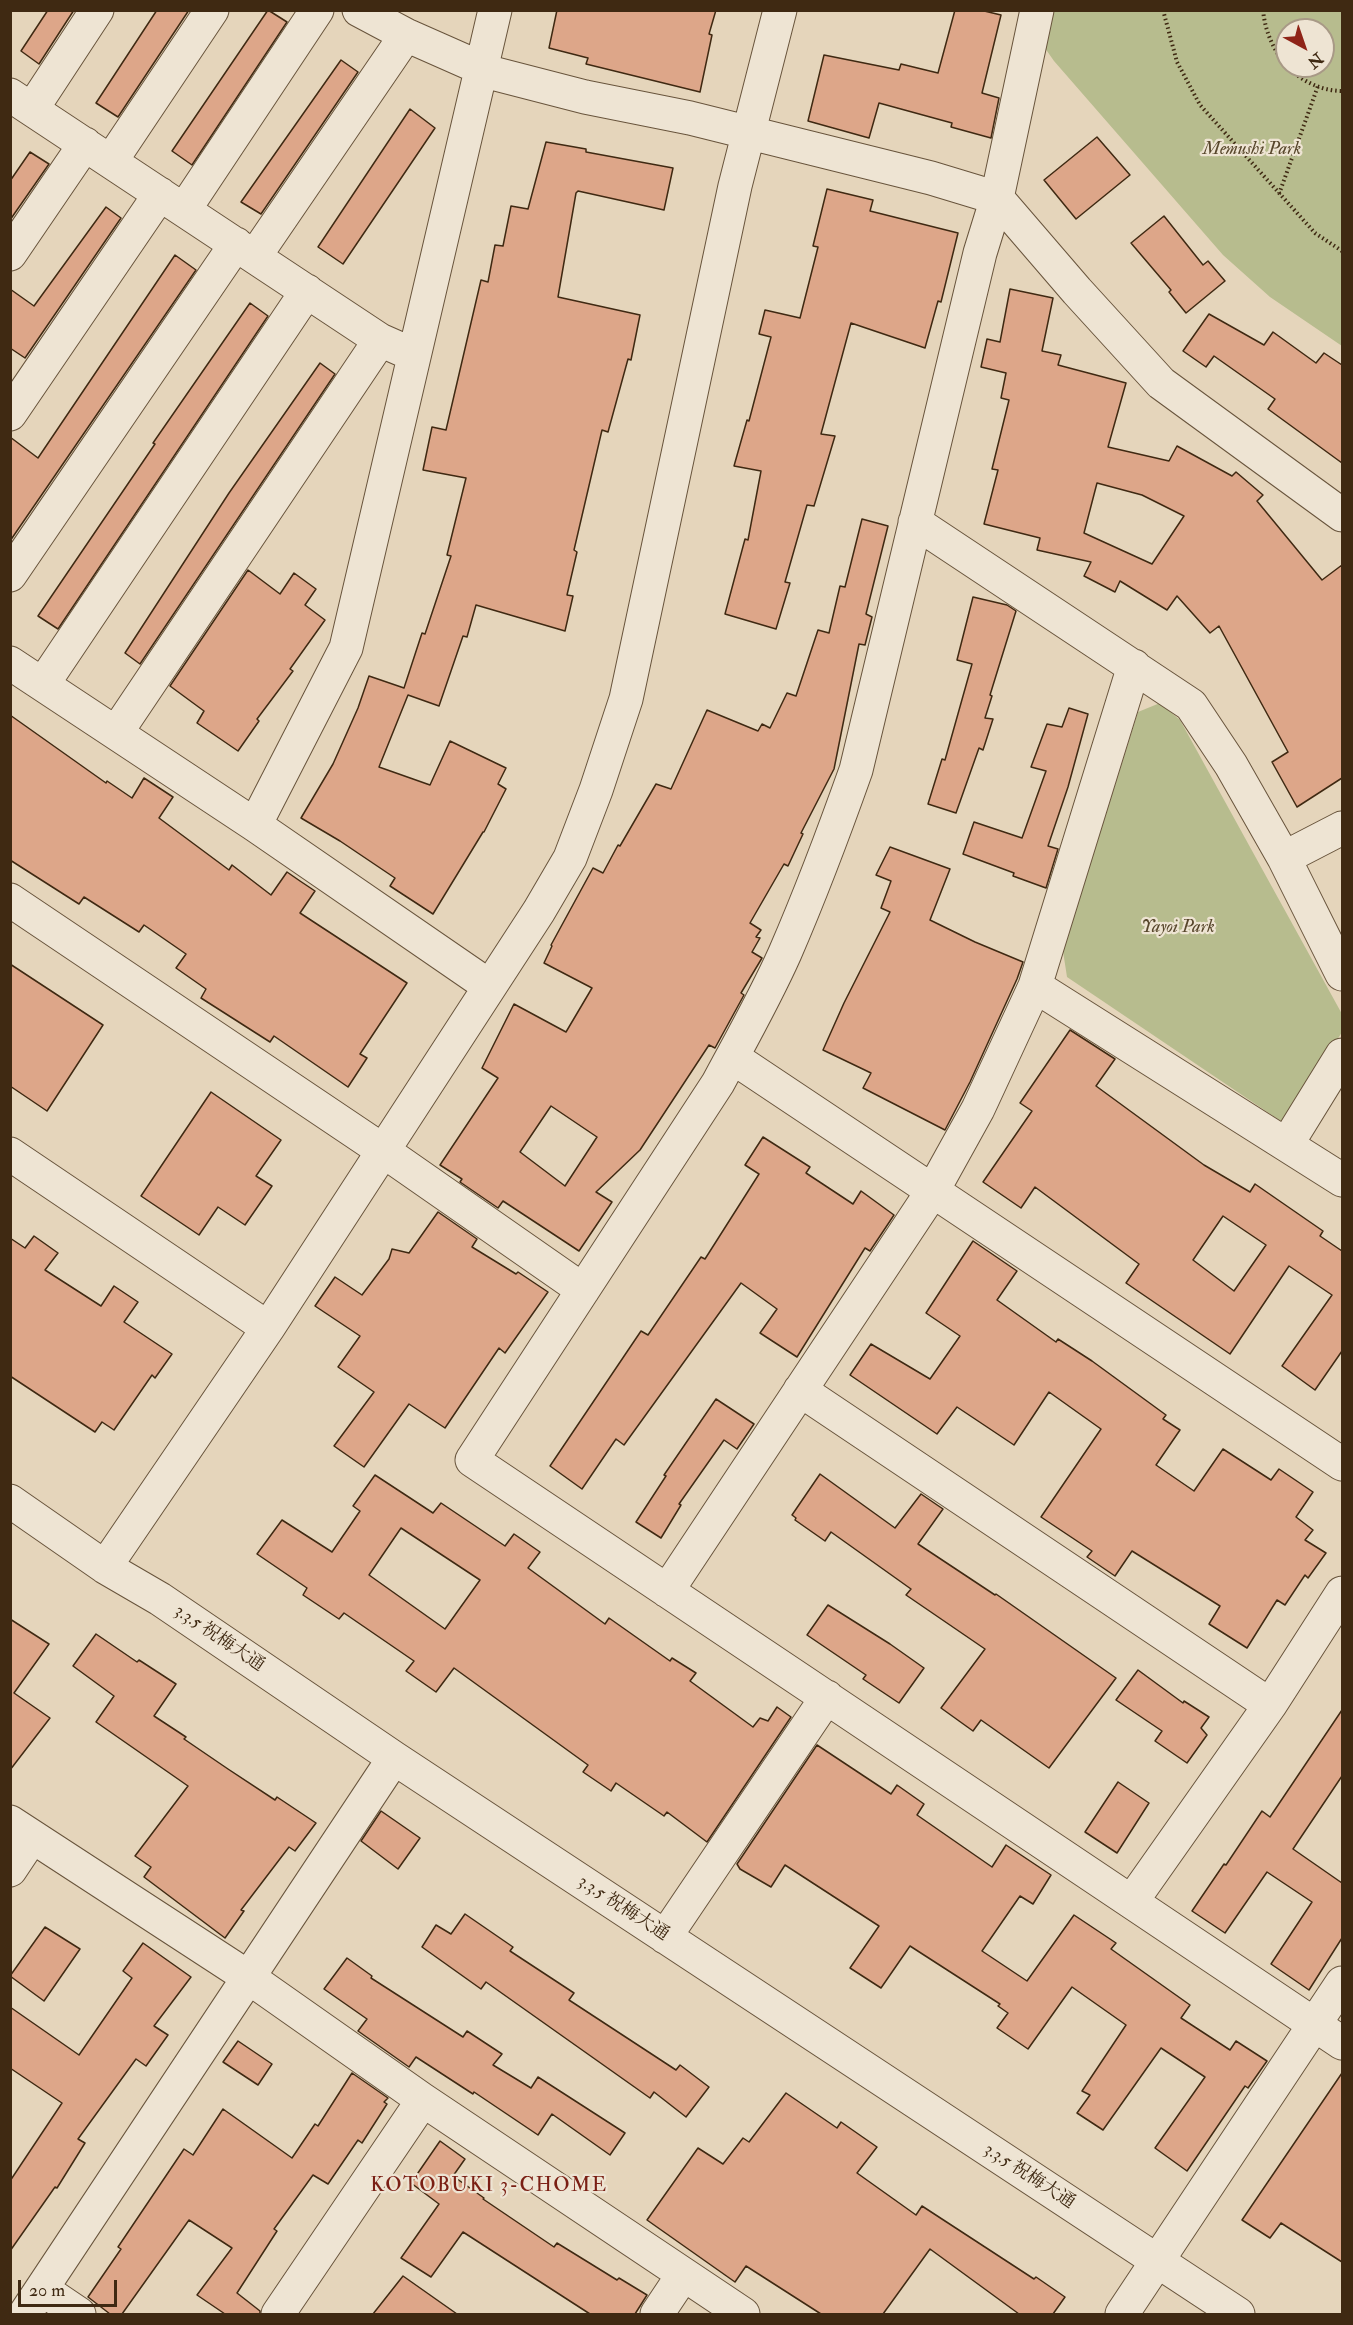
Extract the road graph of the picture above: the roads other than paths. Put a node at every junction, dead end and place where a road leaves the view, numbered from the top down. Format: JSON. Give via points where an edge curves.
{"nodes":[{"id":1,"x":97,"y":10,"type":"edge"},
{"id":2,"x":212,"y":10,"type":"edge"},
{"id":3,"x":317,"y":10,"type":"edge"},
{"id":4,"x":359,"y":10,"type":"edge"},
{"id":5,"x":495,"y":10,"type":"edge"},
{"id":6,"x":780,"y":10,"type":"edge"},
{"id":7,"x":1037,"y":10,"type":"edge"},
{"id":8,"x":406,"y":35,"type":"junction"},
{"id":9,"x":481,"y":68,"type":"junction"},
{"id":10,"x":21,"y":102,"type":"edge"},
{"id":11,"x":750,"y":134,"type":"junction"},
{"id":12,"x":98,"y":152,"type":"junction"},
{"id":13,"x":997,"y":198,"type":"junction"},
{"id":14,"x":172,"y":202,"type":"junction"},
{"id":15,"x":245,"y":250,"type":"junction"},
{"id":16,"x":10,"y":254,"type":"edge"},
{"id":17,"x":307,"y":291,"type":"junction"},
{"id":18,"x":380,"y":340,"type":"junction"},
{"id":19,"x":414,"y":356,"type":"junction"},
{"id":20,"x":10,"y":414,"type":"edge"},
{"id":21,"x":1342,"y":515,"type":"edge"},
{"id":22,"x":915,"y":522,"type":"junction"},
{"id":23,"x":10,"y":575,"type":"edge"},
{"id":24,"x":10,"y":663,"type":"edge"},
{"id":25,"x":1134,"y":666,"type":"junction"},
{"id":26,"x":43,"y":684,"type":"junction"},
{"id":27,"x":116,"y":733,"type":"junction"},
{"id":28,"x":255,"y":825,"type":"junction"},
{"id":29,"x":1342,"y":828,"type":"edge"},
{"id":30,"x":1284,"y":858,"type":"junction"},
{"id":31,"x":10,"y":900,"type":"edge"},
{"id":32,"x":1342,"y":974,"type":"edge"},
{"id":33,"x":489,"y":986,"type":"junction"},
{"id":34,"x":1035,"y":986,"type":"junction"},
{"id":35,"x":1342,"y":1055,"type":"edge"},
{"id":36,"x":732,"y":1057,"type":"junction"},
{"id":37,"x":1287,"y":1144,"type":"junction"},
{"id":38,"x":382,"y":1150,"type":"junction"},
{"id":39,"x":10,"y":1154,"type":"edge"},
{"id":40,"x":1342,"y":1180,"type":"edge"},
{"id":41,"x":932,"y":1192,"type":"junction"},
{"id":42,"x":583,"y":1290,"type":"junction"},
{"id":43,"x":268,"y":1328,"type":"junction"},
{"id":44,"x":800,"y":1390,"type":"junction"},
{"id":45,"x":1342,"y":1464,"type":"edge"},
{"id":46,"x":10,"y":1501,"type":"edge"},
{"id":47,"x":105,"y":1567,"type":"junction"},
{"id":48,"x":667,"y":1591,"type":"junction"},
{"id":49,"x":1342,"y":1593,"type":"edge"},
{"id":50,"x":827,"y":1697,"type":"junction"},
{"id":51,"x":1270,"y":1705,"type":"junction"},
{"id":52,"x":394,"y":1758,"type":"junction"},
{"id":53,"x":21,"y":1830,"type":"edge"},
{"id":54,"x":10,"y":1870,"type":"edge"},
{"id":55,"x":1132,"y":1901,"type":"junction"},
{"id":56,"x":665,"y":1937,"type":"junction"},
{"id":57,"x":248,"y":1977,"type":"junction"},
{"id":58,"x":1342,"y":1983,"type":"edge"},
{"id":59,"x":1315,"y":2025,"type":"junction"},
{"id":60,"x":1342,"y":2043,"type":"edge"},
{"id":61,"x":423,"y":2100,"type":"junction"},
{"id":62,"x":1157,"y":2261,"type":"junction"},
{"id":63,"x":683,"y":2275,"type":"junction"},
{"id":64,"x":34,"y":2302,"type":"edge"},
{"id":65,"x":79,"y":2314,"type":"edge"},
{"id":66,"x":278,"y":2314,"type":"edge"},
{"id":67,"x":657,"y":2314,"type":"edge"},
{"id":68,"x":742,"y":2314,"type":"edge"},
{"id":69,"x":1122,"y":2314,"type":"edge"},
{"id":70,"x":1238,"y":2314,"type":"edge"}],
"edges":[{"from":1,"to":10,"type":"street"},
{"from":2,"to":12,"type":"street"},
{"from":3,"to":14,"type":"street"},
{"from":4,"to":8,"type":"street"},
{"from":5,"to":9,"type":"street"},
{"from":6,"to":11,"type":"street"},
{"from":7,"to":13,"type":"street"},
{"from":8,"to":9,"type":"street"},
{"from":8,"to":15,"type":"street"},
{"from":9,"to":11,"type":"street","via":[[585,97]]},
{"from":9,"to":19,"type":"street"},
{"from":10,"to":12,"type":"street"},
{"from":11,"to":13,"type":"street"},
{"from":11,"to":33,"type":"street","via":[[733,197],[626,699],[570,858]]},
{"from":12,"to":14,"type":"street"},
{"from":12,"to":16,"type":"street"},
{"from":13,"to":21,"type":"street","via":[[1161,383]]},
{"from":13,"to":22,"type":"street"},
{"from":14,"to":15,"type":"street"},
{"from":14,"to":20,"type":"street"},
{"from":15,"to":17,"type":"street"},
{"from":15,"to":23,"type":"street"},
{"from":17,"to":18,"type":"street"},
{"from":17,"to":26,"type":"street"},
{"from":18,"to":19,"type":"street"},
{"from":18,"to":27,"type":"street"},
{"from":19,"to":28,"type":"street","via":[[346,648]]},
{"from":22,"to":25,"type":"street"},
{"from":22,"to":36,"type":"street","via":[[856,770],[784,954]]},
{"from":24,"to":26,"type":"street"},
{"from":25,"to":30,"type":"street","via":[[1191,705],[1231,765]]},
{"from":25,"to":34,"type":"street"},
{"from":26,"to":27,"type":"street"},
{"from":27,"to":28,"type":"street"},
{"from":28,"to":33,"type":"street"},
{"from":29,"to":30,"type":"street"},
{"from":30,"to":32,"type":"street"},
{"from":31,"to":38,"type":"street"},
{"from":33,"to":38,"type":"street"},
{"from":34,"to":37,"type":"street"},
{"from":34,"to":41,"type":"street","via":[[978,1109]]},
{"from":35,"to":37,"type":"street"},
{"from":36,"to":41,"type":"street"},
{"from":36,"to":42,"type":"street"},
{"from":37,"to":40,"type":"street"},
{"from":38,"to":42,"type":"street"},
{"from":38,"to":43,"type":"street"},
{"from":39,"to":43,"type":"street"},
{"from":41,"to":44,"type":"street"},
{"from":41,"to":45,"type":"street"},
{"from":42,"to":48,"type":"street","via":[[472,1460]]},
{"from":43,"to":47,"type":"street"},
{"from":44,"to":48,"type":"street"},
{"from":44,"to":51,"type":"street"},
{"from":46,"to":47,"type":"street","name":"3.3.5 祝梅大通"},
{"from":47,"to":52,"type":"street","name":"3.3.5 祝梅大通","via":[[160,1599]]},
{"from":48,"to":50,"type":"street"},
{"from":49,"to":51,"type":"street"},
{"from":50,"to":55,"type":"street"},
{"from":50,"to":56,"type":"street"},
{"from":51,"to":55,"type":"street"},
{"from":52,"to":56,"type":"street","name":"3.3.5 祝梅大通"},
{"from":52,"to":57,"type":"street"},
{"from":53,"to":54,"type":"street"},
{"from":53,"to":57,"type":"street"},
{"from":55,"to":59,"type":"street"},
{"from":56,"to":62,"type":"street","name":"3.3.5 祝梅大通"},
{"from":57,"to":61,"type":"street"},
{"from":57,"to":64,"type":"street"},
{"from":58,"to":59,"type":"street"},
{"from":59,"to":60,"type":"street"},
{"from":59,"to":62,"type":"street"},
{"from":61,"to":63,"type":"street"},
{"from":61,"to":66,"type":"street"},
{"from":62,"to":69,"type":"street"},
{"from":62,"to":70,"type":"street","name":"3.3.5 祝梅大通"},
{"from":63,"to":67,"type":"street"},
{"from":63,"to":68,"type":"street"},
{"from":64,"to":65,"type":"street"}]}
